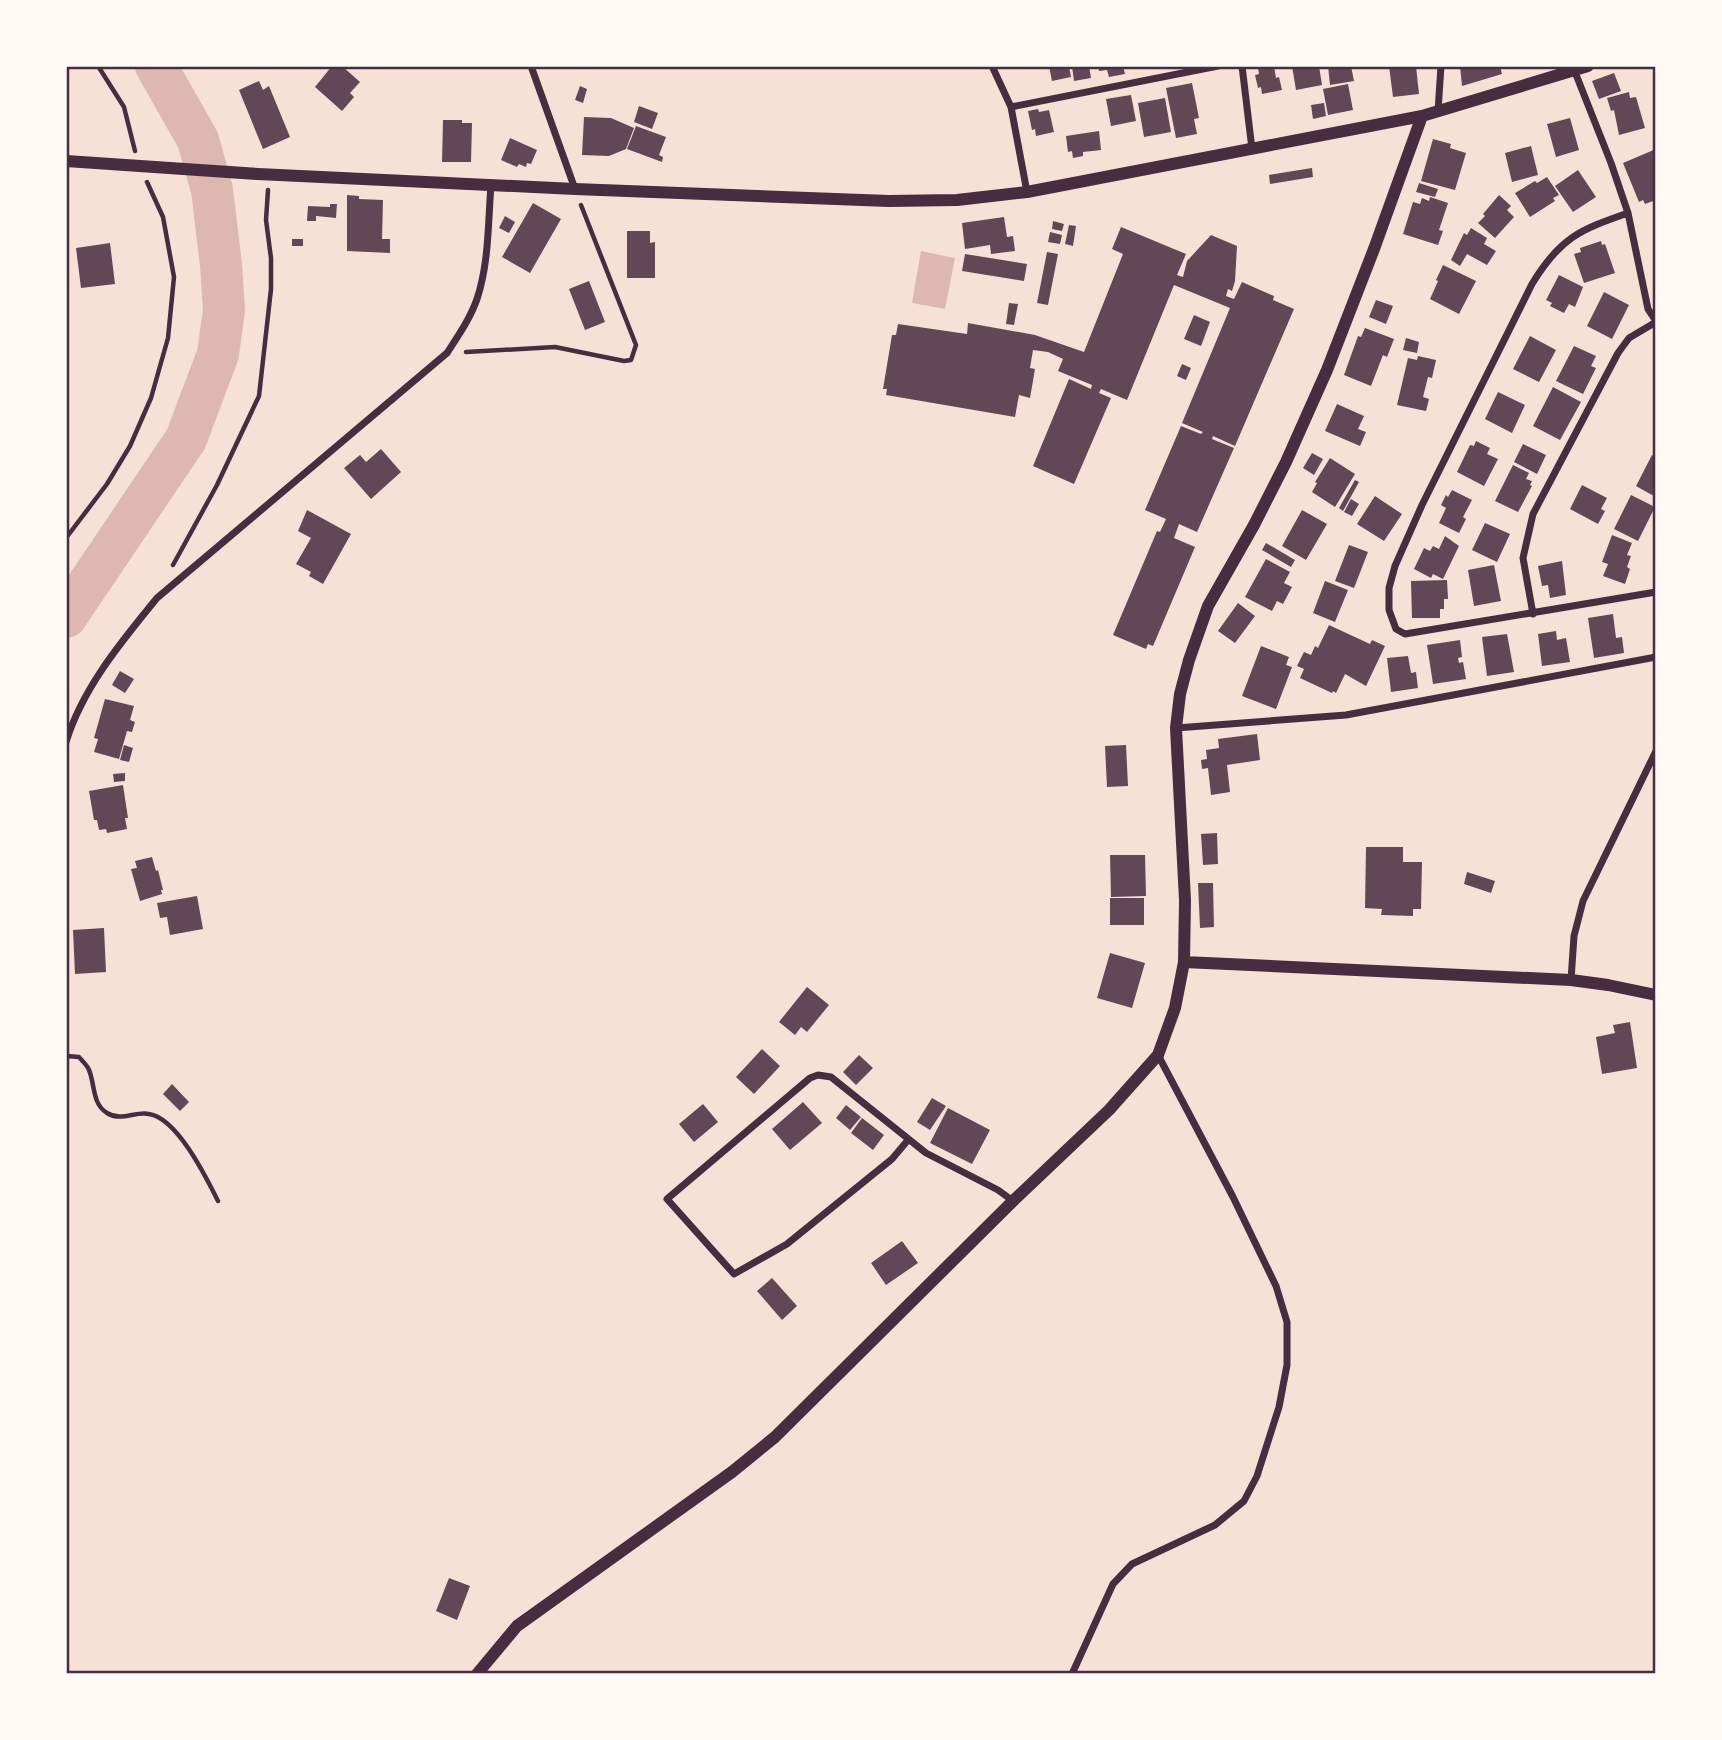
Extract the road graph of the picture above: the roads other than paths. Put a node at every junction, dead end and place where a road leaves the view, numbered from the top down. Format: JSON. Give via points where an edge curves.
{"nodes":[{"id":1,"x":531,"y":66,"type":"edge"},
{"id":2,"x":992,"y":66,"type":"edge"},
{"id":3,"x":1218,"y":66,"type":"edge"},
{"id":4,"x":1242,"y":66,"type":"edge"},
{"id":5,"x":1441,"y":66,"type":"edge"},
{"id":6,"x":1588,"y":66,"type":"edge"},
{"id":7,"x":1575,"y":72,"type":"junction"},
{"id":8,"x":1011,"y":107,"type":"junction"},
{"id":9,"x":1438,"y":112,"type":"junction"},
{"id":10,"x":1422,"y":116,"type":"junction"},
{"id":11,"x":1252,"y":149,"type":"junction"},
{"id":12,"x":66,"y":161,"type":"edge"},
{"id":13,"x":491,"y":185,"type":"junction"},
{"id":14,"x":575,"y":189,"type":"junction"},
{"id":15,"x":1027,"y":192,"type":"junction"},
{"id":16,"x":1628,"y":213,"type":"junction"},
{"id":17,"x":1656,"y":322,"type":"edge"},
{"id":18,"x":1656,"y":593,"type":"edge"},
{"id":19,"x":1533,"y":614,"type":"junction"},
{"id":20,"x":1656,"y":657,"type":"edge"},
{"id":21,"x":1176,"y":728,"type":"junction"},
{"id":22,"x":66,"y":742,"type":"edge"},
{"id":23,"x":1656,"y":751,"type":"edge"},
{"id":24,"x":1184,"y":961,"type":"junction"},
{"id":25,"x":1571,"y":980,"type":"junction"},
{"id":26,"x":1656,"y":995,"type":"edge"},
{"id":27,"x":1158,"y":1055,"type":"junction"},
{"id":28,"x":908,"y":1140,"type":"junction"},
{"id":29,"x":1013,"y":1201,"type":"junction"},
{"id":30,"x":478,"y":1674,"type":"edge"},
{"id":31,"x":1072,"y":1674,"type":"edge"}],
"edges":[{"from":1,"to":14,"type":"street"},
{"from":2,"to":8,"type":"street"},
{"from":3,"to":8,"type":"street"},
{"from":4,"to":11,"type":"street"},
{"from":5,"to":9,"type":"street"},
{"from":6,"to":7,"type":"street"},
{"from":7,"to":9,"type":"street"},
{"from":7,"to":16,"type":"street"},
{"from":8,"to":15,"type":"street"},
{"from":9,"to":10,"type":"street"},
{"from":10,"to":11,"type":"street"},
{"from":10,"to":21,"type":"street","via":[[1327,370],[1286,462],[1200,624],[1180,694]]},
{"from":11,"to":15,"type":"street"},
{"from":12,"to":13,"type":"street"},
{"from":13,"to":14,"type":"street"},
{"from":13,"to":22,"type":"street","via":[[486,262],[477,299],[447,352],[157,598],[82,702]]},
{"from":14,"to":15,"type":"street","via":[[889,201]]},
{"from":16,"to":17,"type":"street","via":[[1648,309]]},
{"from":16,"to":19,"type":"street","via":[[1574,235],[1548,257],[1395,565],[1389,610],[1396,629],[1405,634]]},
{"from":17,"to":19,"type":"street","via":[[1629,338],[1618,353],[1533,514],[1523,558]]},
{"from":18,"to":19,"type":"street"},
{"from":20,"to":21,"type":"street","via":[[1346,715]]},
{"from":21,"to":24,"type":"street"},
{"from":23,"to":25,"type":"street","via":[[1583,901],[1574,936]]},
{"from":24,"to":25,"type":"street"},
{"from":24,"to":27,"type":"street","via":[[1175,1008]]},
{"from":25,"to":26,"type":"street"},
{"from":27,"to":29,"type":"street","via":[[1110,1110]]},
{"from":27,"to":31,"type":"street","via":[[1276,1286],[1287,1322],[1287,1365],[1275,1419],[1244,1502],[1215,1525],[1132,1564],[1113,1584]]},
{"from":28,"to":28,"type":"street","via":[[831,1077],[818,1075],[667,1199],[734,1274],[786,1244],[892,1159]]},
{"from":28,"to":29,"type":"street"},
{"from":29,"to":30,"type":"street","via":[[775,1437],[517,1626]]}]}
